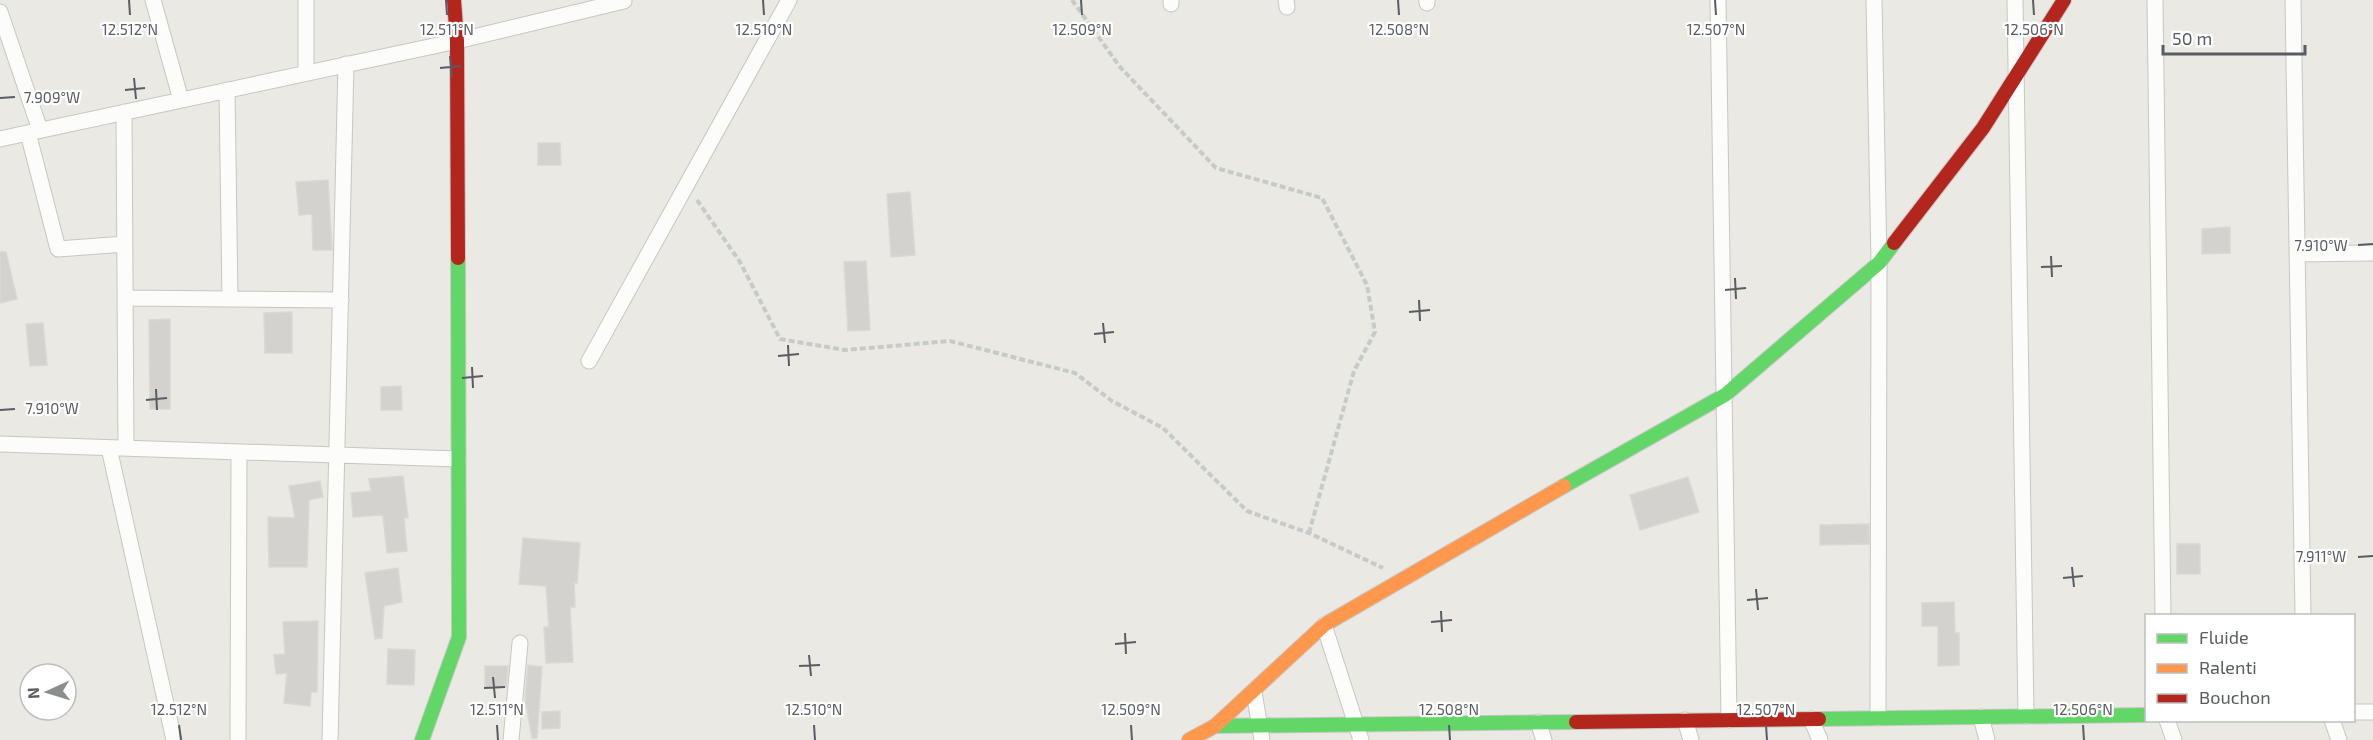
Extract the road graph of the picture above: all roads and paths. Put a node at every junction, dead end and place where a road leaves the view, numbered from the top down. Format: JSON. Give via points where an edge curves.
{"nodes":[{"id":1,"x":153,"y":0,"type":"edge"},
{"id":2,"x":306,"y":0,"type":"edge"},
{"id":3,"x":454,"y":0,"type":"edge"},
{"id":4,"x":789,"y":0,"type":"edge"},
{"id":5,"x":1072,"y":0,"type":"edge"},
{"id":6,"x":1718,"y":0,"type":"edge"},
{"id":7,"x":1874,"y":0,"type":"edge"},
{"id":8,"x":2015,"y":0,"type":"edge"},
{"id":9,"x":2064,"y":0,"type":"edge"},
{"id":10,"x":2155,"y":0,"type":"edge"},
{"id":11,"x":2293,"y":0,"type":"edge"},
{"id":12,"x":624,"y":2,"type":"dead end"},
{"id":13,"x":0,"y":12,"type":"edge"},
{"id":14,"x":457,"y":41,"type":"junction"},
{"id":15,"x":346,"y":64,"type":"junction"},
{"id":16,"x":306,"y":73,"type":"junction"},
{"id":17,"x":2016,"y":76,"type":"junction"},
{"id":18,"x":227,"y":90,"type":"junction"},
{"id":19,"x":180,"y":100,"type":"junction"},
{"id":20,"x":124,"y":112,"type":"junction"},
{"id":21,"x":34,"y":131,"type":"junction"},
{"id":22,"x":0,"y":139,"type":"edge"},
{"id":23,"x":687,"y":185,"type":"junction"},
{"id":24,"x":124,"y":244,"type":"junction"},
{"id":25,"x":2373,"y":253,"type":"edge"},
{"id":26,"x":2297,"y":254,"type":"junction"},
{"id":27,"x":1879,"y":263,"type":"junction"},
{"id":28,"x":125,"y":298,"type":"junction"},
{"id":29,"x":230,"y":299,"type":"junction"},
{"id":30,"x":341,"y":300,"type":"junction"},
{"id":31,"x":589,"y":361,"type":"dead end"},
{"id":32,"x":1725,"y":395,"type":"junction"},
{"id":33,"x":0,"y":444,"type":"edge"},
{"id":34,"x":109,"y":448,"type":"junction"},
{"id":35,"x":126,"y":448,"type":"junction"},
{"id":36,"x":239,"y":452,"type":"junction"},
{"id":37,"x":337,"y":455,"type":"junction"},
{"id":38,"x":458,"y":459,"type":"junction"},
{"id":39,"x":1309,"y":532,"type":"junction"},
{"id":40,"x":1402,"y":578,"type":"junction"},
{"id":41,"x":2163,"y":614,"type":"edge"},
{"id":42,"x":2303,"y":614,"type":"edge"},
{"id":43,"x":1324,"y":625,"type":"junction"},
{"id":44,"x":520,"y":643,"type":"dead end"},
{"id":45,"x":1254,"y":692,"type":"junction"},
{"id":46,"x":2355,"y":712,"type":"edge"},
{"id":47,"x":2373,"y":712,"type":"edge"},
{"id":48,"x":2145,"y":715,"type":"edge"},
{"id":49,"x":1981,"y":717,"type":"junction"},
{"id":50,"x":2026,"y":717,"type":"junction"},
{"id":51,"x":1878,"y":718,"type":"junction"},
{"id":52,"x":1811,"y":719,"type":"junction"},
{"id":53,"x":1685,"y":720,"type":"junction"},
{"id":54,"x":1729,"y":720,"type":"junction"},
{"id":55,"x":1538,"y":722,"type":"junction"},
{"id":56,"x":2168,"y":722,"type":"edge"},
{"id":57,"x":2333,"y":722,"type":"edge"},
{"id":58,"x":1356,"y":724,"type":"junction"},
{"id":59,"x":1215,"y":726,"type":"junction"},
{"id":60,"x":1260,"y":733,"type":"edge"},
{"id":61,"x":174,"y":740,"type":"edge"},
{"id":62,"x":238,"y":740,"type":"edge"},
{"id":63,"x":330,"y":740,"type":"edge"},
{"id":64,"x":422,"y":740,"type":"edge"},
{"id":65,"x":511,"y":740,"type":"edge"},
{"id":66,"x":1190,"y":740,"type":"edge"},
{"id":67,"x":1361,"y":740,"type":"edge"},
{"id":68,"x":1544,"y":740,"type":"edge"},
{"id":69,"x":1691,"y":740,"type":"edge"},
{"id":70,"x":1820,"y":740,"type":"edge"},
{"id":71,"x":1987,"y":740,"type":"edge"},
{"id":72,"x":2174,"y":740,"type":"edge"},
{"id":73,"x":2339,"y":740,"type":"edge"}],
"edges":[{"from":1,"to":19,"type":"street"},
{"from":2,"to":16,"type":"street"},
{"from":3,"to":14,"type":"street"},
{"from":4,"to":23,"type":"street"},
{"from":5,"to":39,"type":"path","via":[[1120,67],[1216,168],[1322,198],[1367,285],[1375,332],[1354,371]]},
{"from":6,"to":32,"type":"street"},
{"from":7,"to":27,"type":"street"},
{"from":8,"to":17,"type":"street"},
{"from":9,"to":17,"type":"street"},
{"from":10,"to":41,"type":"street"},
{"from":11,"to":26,"type":"street"},
{"from":12,"to":14,"type":"street"},
{"from":13,"to":21,"type":"street"},
{"from":14,"to":15,"type":"street"},
{"from":14,"to":38,"type":"street"},
{"from":15,"to":16,"type":"street"},
{"from":15,"to":30,"type":"street"},
{"from":16,"to":18,"type":"street"},
{"from":17,"to":27,"type":"street","via":[[1983,128]]},
{"from":17,"to":50,"type":"street"},
{"from":18,"to":19,"type":"street"},
{"from":18,"to":29,"type":"street"},
{"from":19,"to":20,"type":"street"},
{"from":20,"to":21,"type":"street"},
{"from":20,"to":24,"type":"street"},
{"from":21,"to":22,"type":"street"},
{"from":21,"to":24,"type":"street","via":[[58,249]]},
{"from":23,"to":31,"type":"street"},
{"from":23,"to":39,"type":"path","via":[[740,262],[780,339],[845,350],[950,341],[1075,373],[1112,401],[1163,428],[1246,511]]},
{"from":24,"to":28,"type":"street"},
{"from":25,"to":26,"type":"street"},
{"from":26,"to":42,"type":"street"},
{"from":27,"to":32,"type":"street"},
{"from":27,"to":51,"type":"street"},
{"from":28,"to":29,"type":"street"},
{"from":28,"to":35,"type":"street"},
{"from":29,"to":30,"type":"street"},
{"from":30,"to":37,"type":"street"},
{"from":32,"to":40,"type":"street"},
{"from":32,"to":54,"type":"street"},
{"from":33,"to":34,"type":"street"},
{"from":34,"to":35,"type":"street"},
{"from":34,"to":61,"type":"street"},
{"from":35,"to":36,"type":"street"},
{"from":36,"to":37,"type":"street"},
{"from":36,"to":62,"type":"street"},
{"from":37,"to":38,"type":"street"},
{"from":37,"to":63,"type":"street"},
{"from":38,"to":64,"type":"street","via":[[459,638]]},
{"from":39,"to":40,"type":"path"},
{"from":40,"to":43,"type":"street"},
{"from":43,"to":45,"type":"street"},
{"from":43,"to":58,"type":"street"},
{"from":44,"to":65,"type":"street"},
{"from":45,"to":59,"type":"street"},
{"from":45,"to":60,"type":"street"},
{"from":46,"to":47,"type":"street"},
{"from":48,"to":50,"type":"street"},
{"from":49,"to":50,"type":"street"},
{"from":49,"to":51,"type":"street"},
{"from":49,"to":71,"type":"street"},
{"from":51,"to":52,"type":"street"},
{"from":52,"to":54,"type":"street"},
{"from":52,"to":70,"type":"street"},
{"from":53,"to":54,"type":"street"},
{"from":53,"to":55,"type":"street"},
{"from":53,"to":69,"type":"street"},
{"from":55,"to":58,"type":"street"},
{"from":55,"to":68,"type":"street"},
{"from":56,"to":72,"type":"street"},
{"from":57,"to":73,"type":"street"},
{"from":58,"to":60,"type":"street"},
{"from":58,"to":67,"type":"street"},
{"from":59,"to":60,"type":"street"},
{"from":59,"to":66,"type":"street"}]}
